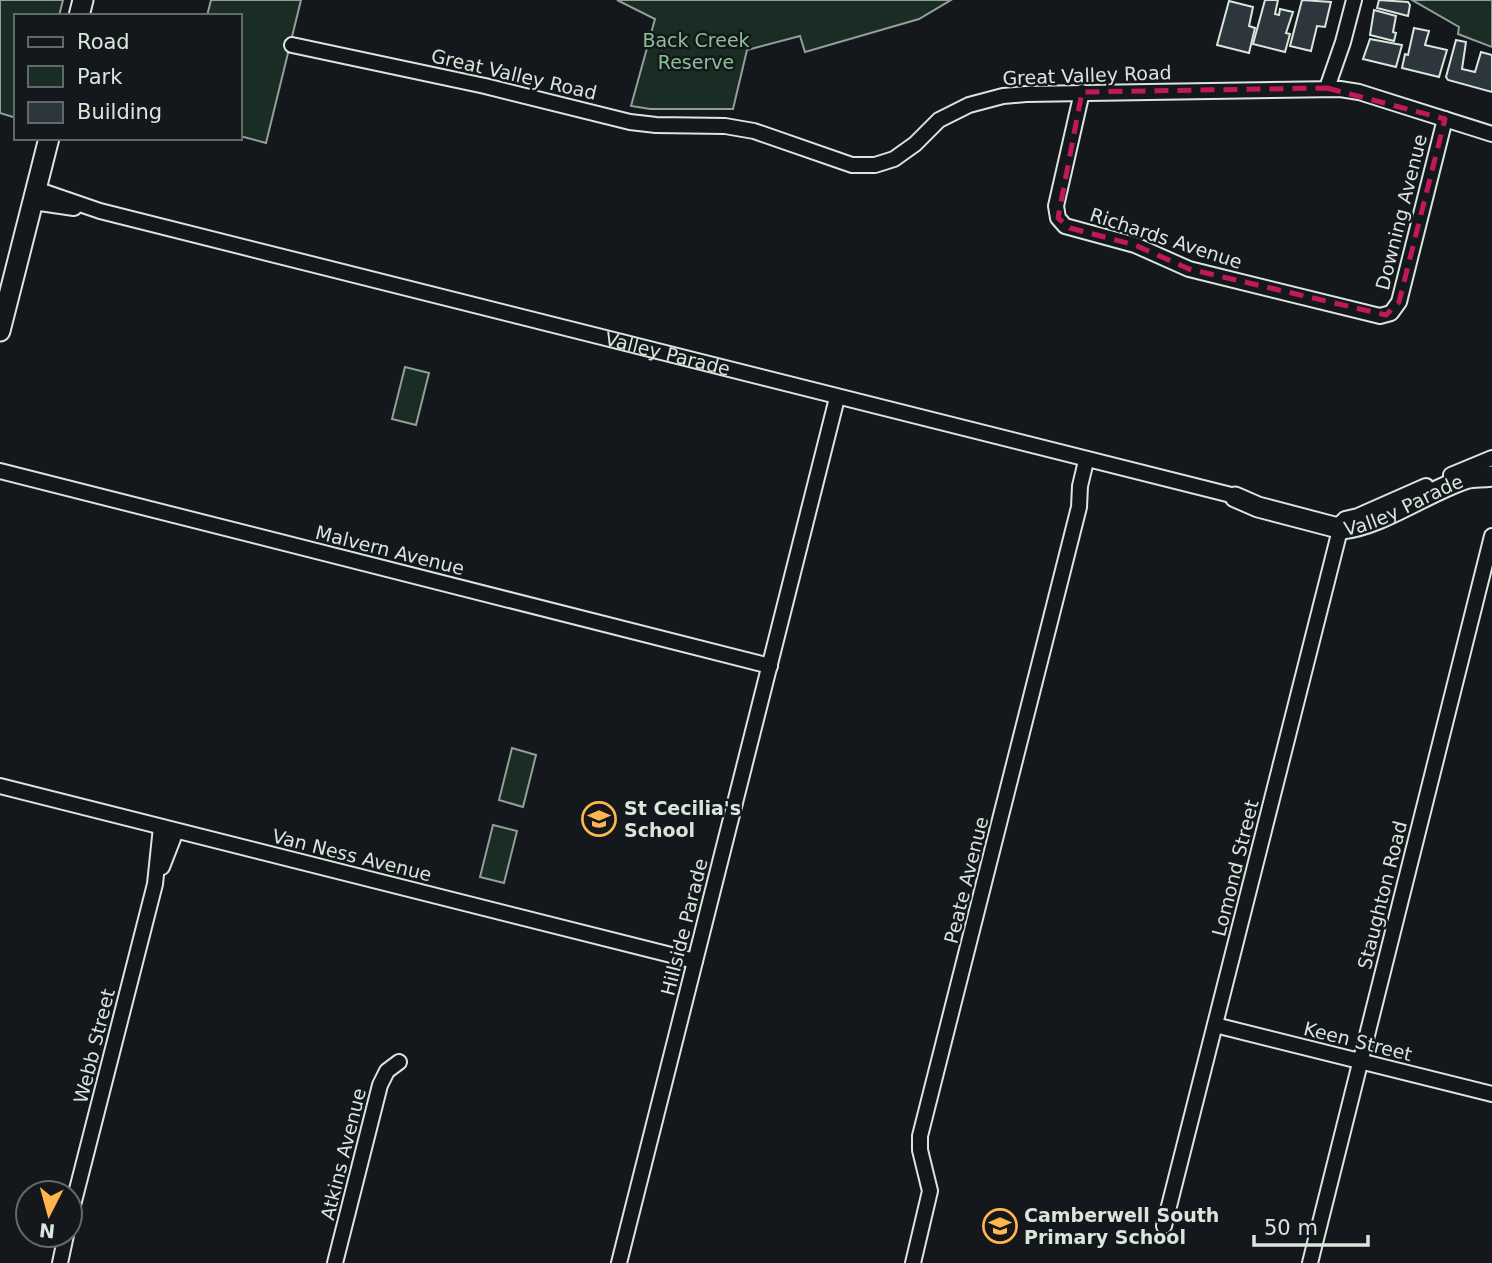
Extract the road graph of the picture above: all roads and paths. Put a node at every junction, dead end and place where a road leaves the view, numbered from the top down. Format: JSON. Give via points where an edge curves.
{"nodes":[{"id":1,"x":1354,"y":0,"type":"edge"},
{"id":2,"x":292,"y":45,"type":"dead end"},
{"id":3,"x":1334,"y":88,"type":"junction"},
{"id":4,"x":1083,"y":92,"type":"junction"},
{"id":5,"x":1445,"y":119,"type":"junction"},
{"id":6,"x":1492,"y":134,"type":"edge"},
{"id":7,"x":48,"y":140,"type":"edge"},
{"id":8,"x":34,"y":195,"type":"junction"},
{"id":9,"x":1391,"y":313,"type":"joint"},
{"id":10,"x":0,"y":331,"type":"edge"},
{"id":11,"x":837,"y":398,"type":"junction"},
{"id":12,"x":1492,"y":458,"type":"edge"},
{"id":13,"x":1091,"y":462,"type":"junction"},
{"id":14,"x":0,"y":471,"type":"edge"},
{"id":15,"x":1492,"y":476,"type":"edge"},
{"id":16,"x":1235,"y":497,"type":"joint"},
{"id":17,"x":1342,"y":524,"type":"junction"},
{"id":18,"x":1492,"y":536,"type":"edge"},
{"id":19,"x":770,"y":666,"type":"junction"},
{"id":20,"x":0,"y":786,"type":"edge"},
{"id":21,"x":161,"y":827,"type":"junction"},
{"id":22,"x":176,"y":831,"type":"junction"},
{"id":23,"x":155,"y":884,"type":"junction"},
{"id":24,"x":695,"y":961,"type":"junction"},
{"id":25,"x":1215,"y":1025,"type":"junction"},
{"id":26,"x":1360,"y":1061,"type":"junction"},
{"id":27,"x":399,"y":1062,"type":"dead end"},
{"id":28,"x":1492,"y":1094,"type":"edge"},
{"id":29,"x":80,"y":1179,"type":"edge"},
{"id":30,"x":1164,"y":1226,"type":"dead end"},
{"id":31,"x":335,"y":1263,"type":"edge"},
{"id":32,"x":619,"y":1263,"type":"edge"},
{"id":33,"x":912,"y":1263,"type":"edge"},
{"id":34,"x":1310,"y":1263,"type":"edge"}],
"edges":[{"from":1,"to":3,"type":"street"},
{"from":2,"to":4,"type":"street","name":"Great Valley Road","via":[[631,122],[754,131],[852,165],[894,159],[946,116],[987,99]]},
{"from":3,"to":4,"type":"street","name":"Great Valley Road"},
{"from":3,"to":5,"type":"street","name":"Great Valley Road"},
{"from":4,"to":9,"type":"street","name":"Richards Avenue","via":[[1056,206],[1065,226],[1135,246],[1189,269],[1371,315]]},
{"from":5,"to":6,"type":"street","name":"Great Valley Road"},
{"from":5,"to":9,"type":"street","name":"Downing Avenue","via":[[1399,302]]},
{"from":7,"to":8,"type":"street"},
{"from":8,"to":10,"type":"street"},
{"from":8,"to":11,"type":"street","name":"Valley Parade"},
{"from":11,"to":13,"type":"street","name":"Valley Parade"},
{"from":11,"to":19,"type":"street","name":"Hillside Parade"},
{"from":12,"to":17,"type":"street","name":"Valley Parade"},
{"from":13,"to":16,"type":"street","name":"Valley Parade"},
{"from":13,"to":33,"type":"street","name":"Peate Avenue","via":[[920,1136],[930,1191]]},
{"from":14,"to":19,"type":"street","name":"Malvern Avenue"},
{"from":15,"to":17,"type":"street","name":"Valley Parade","via":[[1467,478],[1353,527]]},
{"from":16,"to":17,"type":"street","name":"Valley Parade","via":[[1258,507]]},
{"from":17,"to":25,"type":"street","name":"Lomond Street"},
{"from":18,"to":26,"type":"street","name":"Staughton Road"},
{"from":19,"to":24,"type":"street","name":"Hillside Parade"},
{"from":20,"to":21,"type":"street","name":"Van Ness Avenue"},
{"from":21,"to":22,"type":"street","name":"Van Ness Avenue"},
{"from":21,"to":23,"type":"street","name":"Webb Street"},
{"from":22,"to":23,"type":"street","name":"Webb Street"},
{"from":22,"to":24,"type":"street","name":"Van Ness Avenue"},
{"from":23,"to":29,"type":"street","name":"Webb Street"},
{"from":24,"to":32,"type":"street","name":"Hillside Parade"},
{"from":25,"to":26,"type":"street","name":"Keen Street"},
{"from":25,"to":30,"type":"street","name":"Lomond Street"},
{"from":26,"to":28,"type":"street","name":"Keen Street"},
{"from":26,"to":34,"type":"street","name":"Staughton Road"},
{"from":27,"to":31,"type":"street","name":"Atkins Avenue","via":[[387,1071],[380,1085]]}]}
